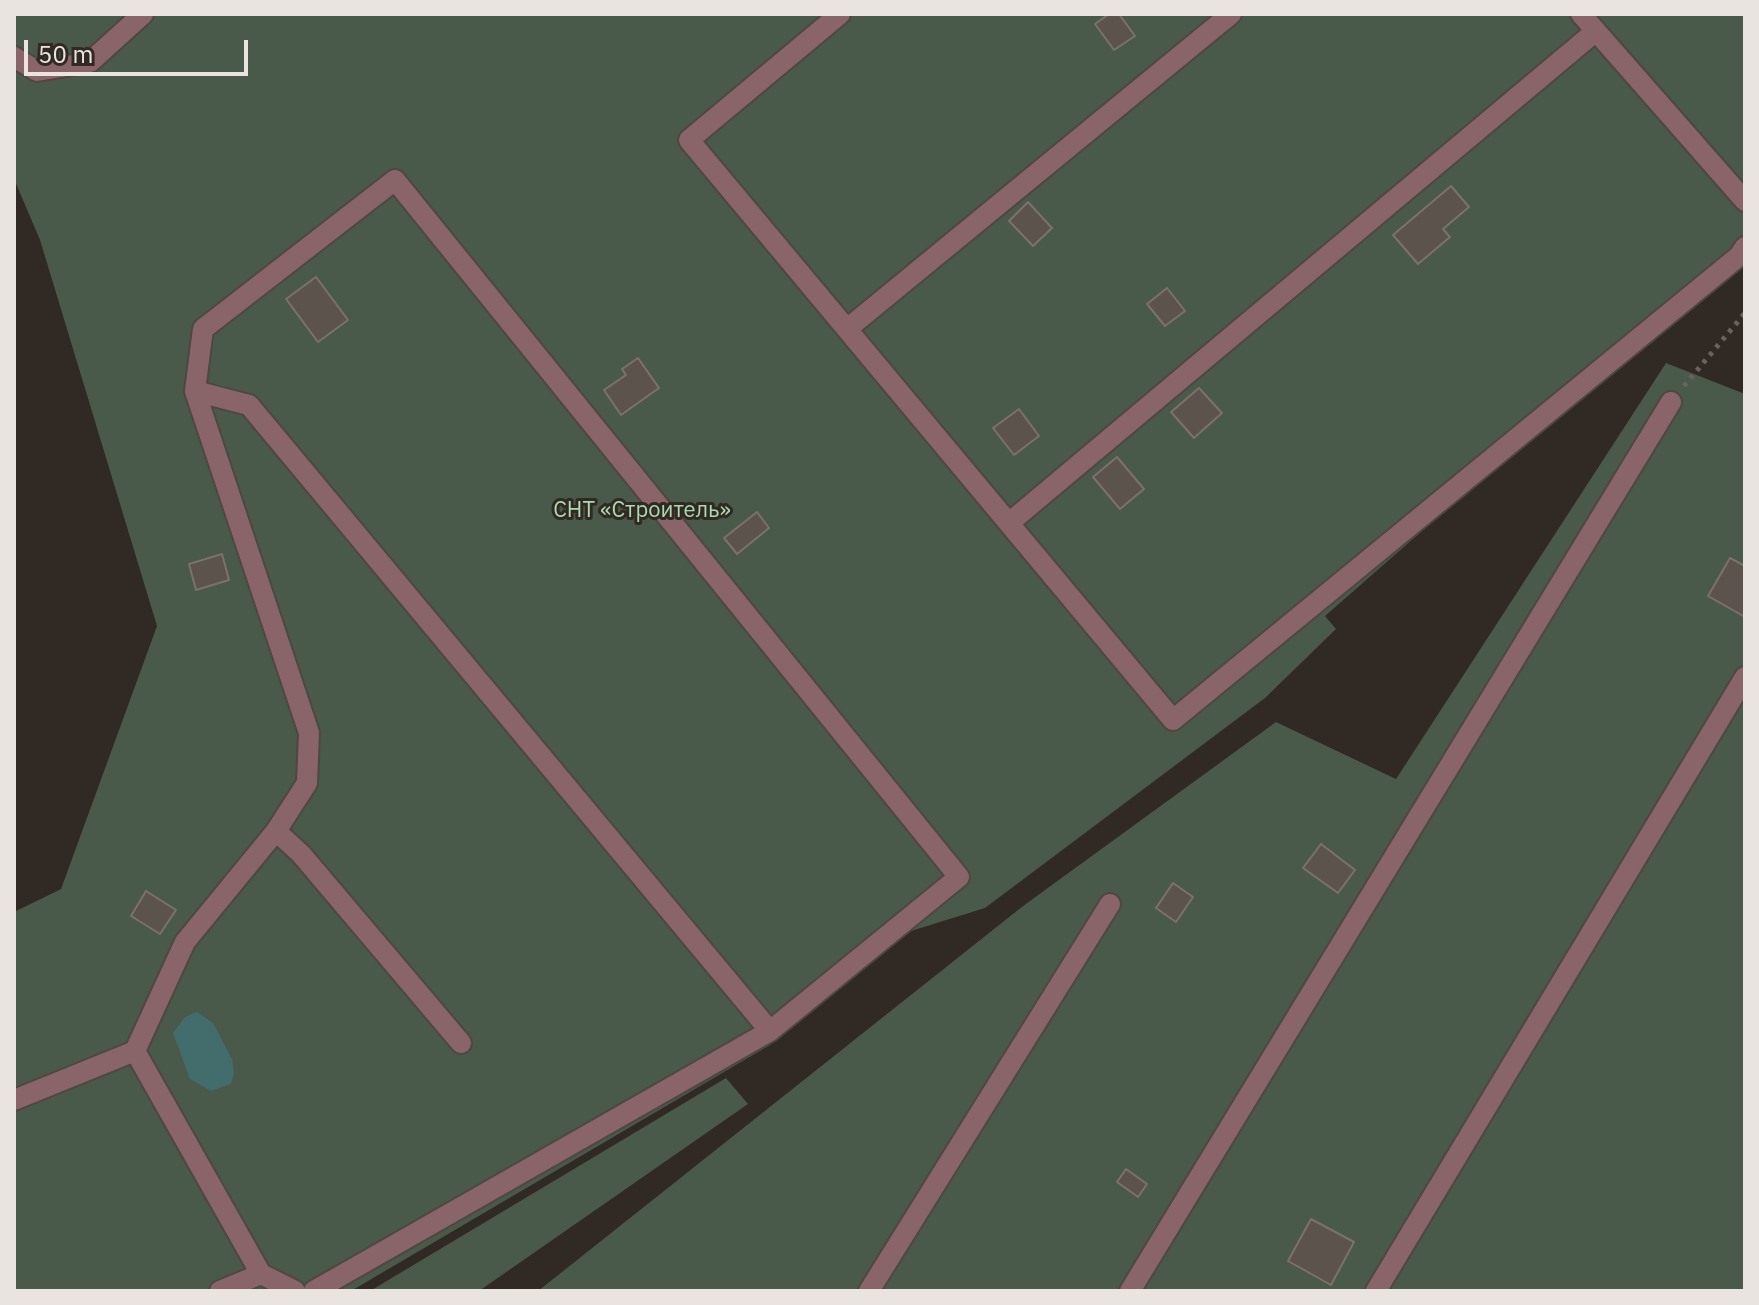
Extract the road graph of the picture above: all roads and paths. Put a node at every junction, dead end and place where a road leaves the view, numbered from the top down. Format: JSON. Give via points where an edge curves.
{"nodes":[{"id":1,"x":143,"y":14,"type":"edge"},
{"id":2,"x":840,"y":14,"type":"edge"},
{"id":3,"x":1231,"y":14,"type":"edge"},
{"id":4,"x":1586,"y":19,"type":"edge"},
{"id":5,"x":14,"y":57,"type":"edge"},
{"id":6,"x":1745,"y":201,"type":"edge"},
{"id":7,"x":1745,"y":247,"type":"edge"},
{"id":8,"x":1745,"y":313,"type":"edge"},
{"id":9,"x":847,"y":329,"type":"junction"},
{"id":10,"x":195,"y":391,"type":"junction"},
{"id":11,"x":1671,"y":402,"type":"joint"},
{"id":12,"x":1009,"y":523,"type":"junction"},
{"id":13,"x":1745,"y":677,"type":"edge"},
{"id":14,"x":276,"y":831,"type":"junction"},
{"id":15,"x":1110,"y":904,"type":"dead end"},
{"id":16,"x":770,"y":1031,"type":"junction"},
{"id":17,"x":461,"y":1043,"type":"dead end"},
{"id":18,"x":135,"y":1051,"type":"junction"},
{"id":19,"x":14,"y":1100,"type":"edge"},
{"id":20,"x":261,"y":1274,"type":"junction"},
{"id":21,"x":220,"y":1291,"type":"edge"},
{"id":22,"x":295,"y":1291,"type":"edge"},
{"id":23,"x":314,"y":1291,"type":"edge"},
{"id":24,"x":869,"y":1291,"type":"edge"},
{"id":25,"x":1130,"y":1291,"type":"edge"},
{"id":26,"x":1376,"y":1291,"type":"edge"}],
"edges":[{"from":1,"to":5,"type":"lane","via":[[90,62],[37,71]]},
{"from":2,"to":9,"type":"lane","via":[[689,140]]},
{"from":3,"to":9,"type":"lane"},
{"from":4,"to":6,"type":"lane"},
{"from":4,"to":12,"type":"lane"},
{"from":7,"to":12,"type":"lane","via":[[1173,720]]},
{"from":8,"to":11,"type":"path"},
{"from":9,"to":12,"type":"lane"},
{"from":10,"to":14,"type":"lane","via":[[309,733],[307,783]]},
{"from":10,"to":16,"type":"lane","via":[[249,405]]},
{"from":10,"to":16,"type":"lane","via":[[203,329],[395,180],[959,877]]},
{"from":11,"to":25,"type":"lane"},
{"from":13,"to":26,"type":"lane"},
{"from":14,"to":17,"type":"lane"},
{"from":14,"to":18,"type":"lane","via":[[185,942]]},
{"from":15,"to":24,"type":"lane"},
{"from":16,"to":23,"type":"lane"},
{"from":18,"to":19,"type":"lane"},
{"from":18,"to":20,"type":"lane"},
{"from":20,"to":21,"type":"lane"},
{"from":20,"to":22,"type":"lane"}]}
